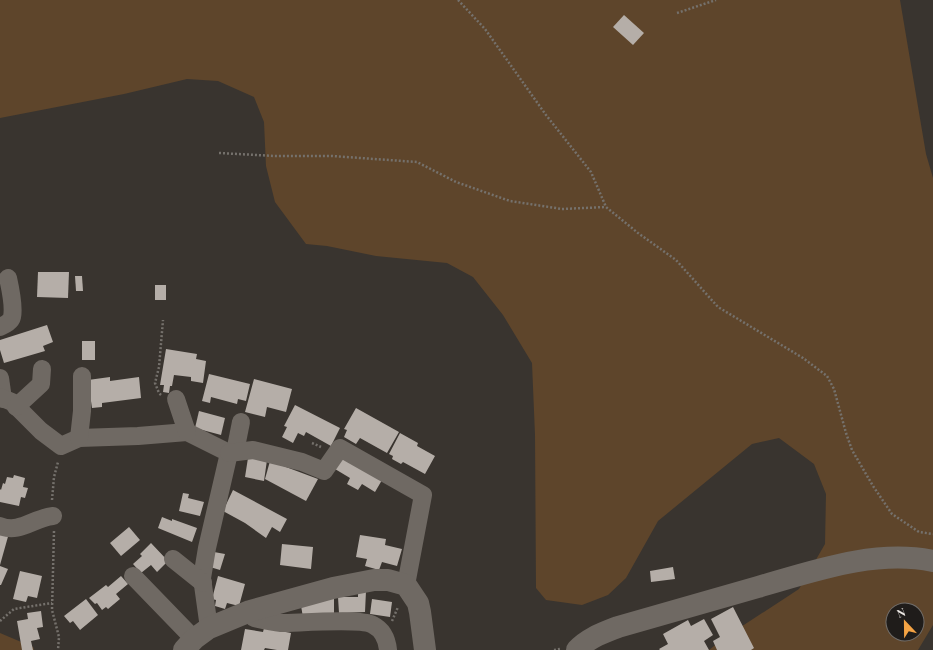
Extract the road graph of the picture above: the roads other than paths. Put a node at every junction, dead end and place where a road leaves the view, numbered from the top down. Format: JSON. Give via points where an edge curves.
{"nodes":[{"id":1,"x":8,"y":278,"type":"dead end"},
{"id":2,"x":0,"y":328,"type":"edge"},
{"id":3,"x":42,"y":369,"type":"dead end"},
{"id":4,"x":82,"y":376,"type":"dead end"},
{"id":5,"x":0,"y":378,"type":"edge"},
{"id":6,"x":176,"y":399,"type":"road end"},
{"id":7,"x":6,"y":401,"type":"edge"},
{"id":8,"x":241,"y":422,"type":"dead end"},
{"id":9,"x":187,"y":432,"type":"junction"},
{"id":10,"x":79,"y":438,"type":"junction"},
{"id":11,"x":232,"y":452,"type":"junction"},
{"id":12,"x":53,"y":516,"type":"road end"},
{"id":13,"x":0,"y":526,"type":"edge"},
{"id":14,"x":173,"y":559,"type":"dead end"},
{"id":15,"x":933,"y":561,"type":"edge"},
{"id":16,"x":133,"y":576,"type":"dead end"},
{"id":17,"x":203,"y":583,"type":"junction"},
{"id":18,"x":406,"y":584,"type":"junction"},
{"id":19,"x":250,"y":611,"type":"junction"},
{"id":20,"x":196,"y":639,"type":"edge"},
{"id":21,"x":386,"y":644,"type":"edge"},
{"id":22,"x":425,"y":650,"type":"edge"},
{"id":23,"x":577,"y":650,"type":"edge"}],
"edges":[{"from":1,"to":2,"type":"street","via":[[12,317]]},
{"from":3,"to":7,"type":"street","via":[[41,384]]},
{"from":4,"to":10,"type":"street"},
{"from":5,"to":7,"type":"street"},
{"from":6,"to":9,"type":"street"},
{"from":7,"to":10,"type":"street","via":[[62,446]]},
{"from":8,"to":11,"type":"street"},
{"from":9,"to":10,"type":"street"},
{"from":9,"to":11,"type":"street"},
{"from":11,"to":17,"type":"street","via":[[207,548]]},
{"from":11,"to":18,"type":"street","via":[[253,450],[302,462],[324,471],[340,448],[423,495]]},
{"from":12,"to":13,"type":"street","via":[[44,517],[18,529]]},
{"from":14,"to":17,"type":"street"},
{"from":15,"to":23,"type":"street","via":[[910,558],[862,560],[618,627],[598,634]]},
{"from":16,"to":20,"type":"street"},
{"from":17,"to":20,"type":"street"},
{"from":18,"to":19,"type":"street","via":[[374,580],[333,588]]},
{"from":18,"to":22,"type":"street","via":[[418,603]]},
{"from":19,"to":20,"type":"street"},
{"from":19,"to":21,"type":"street","via":[[254,618],[279,623],[337,621],[372,624],[380,630]]}]}
